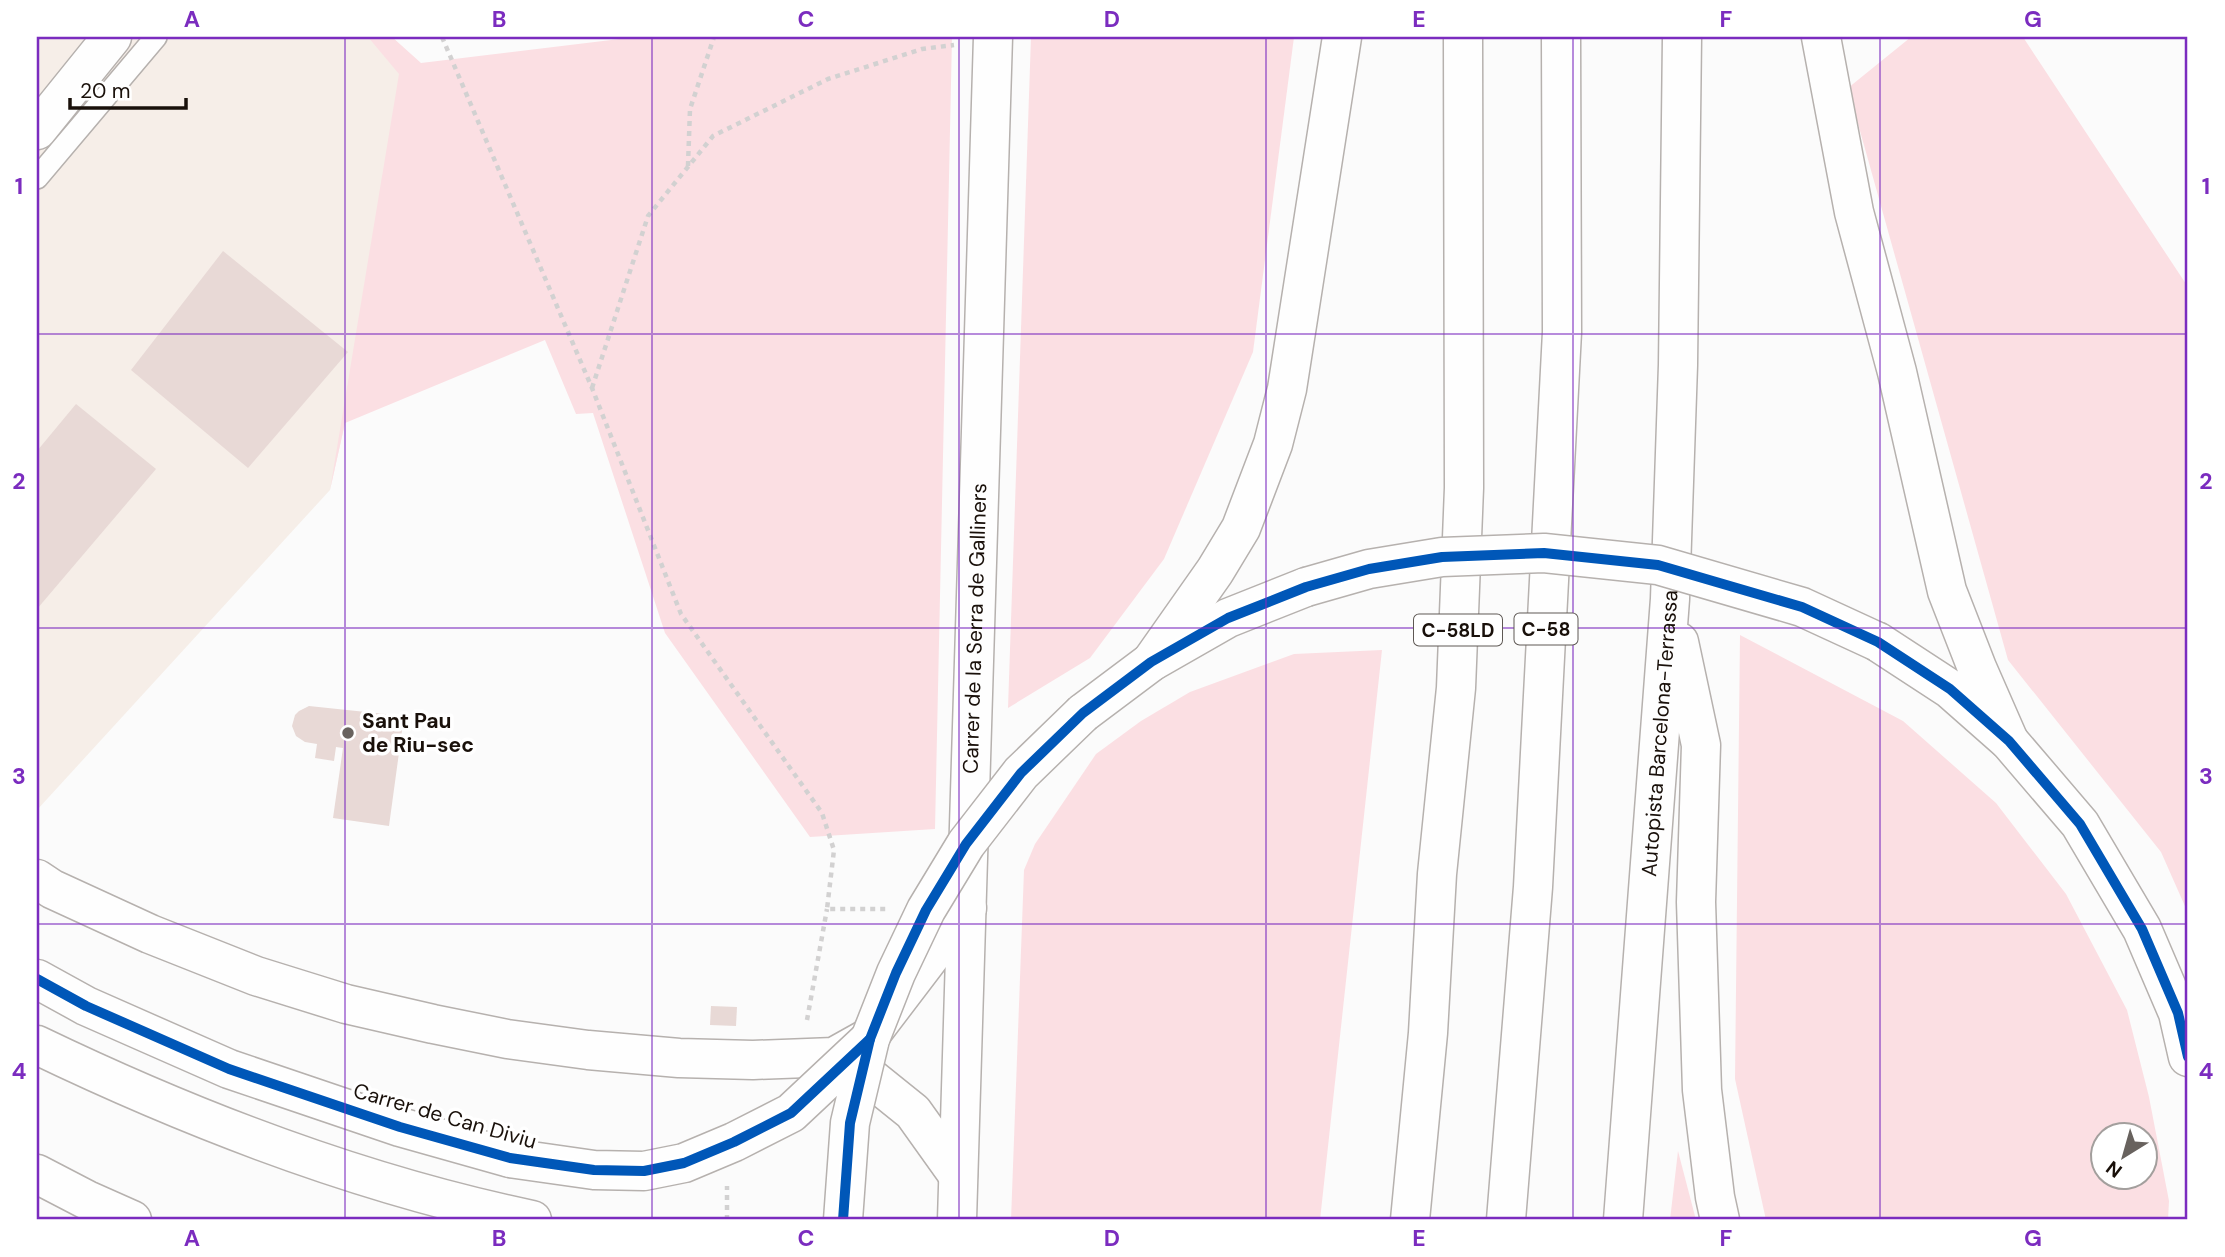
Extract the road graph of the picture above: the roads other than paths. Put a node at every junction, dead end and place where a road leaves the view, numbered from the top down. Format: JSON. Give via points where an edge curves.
{"nodes":[{"id":1,"x":112,"y":37,"type":"edge"},
{"id":2,"x":156,"y":37,"type":"edge"},
{"id":3,"x":1342,"y":37,"type":"edge"},
{"id":4,"x":1463,"y":37,"type":"edge"},
{"id":5,"x":1562,"y":37,"type":"edge"},
{"id":6,"x":1682,"y":37,"type":"edge"},
{"id":7,"x":1821,"y":37,"type":"edge"},
{"id":8,"x":993,"y":38,"type":"edge"},
{"id":9,"x":37,"y":130,"type":"edge"},
{"id":10,"x":37,"y":178,"type":"edge"},
{"id":11,"x":1670,"y":599,"type":"junction"},
{"id":12,"x":1152,"y":662,"type":"junction"},
{"id":13,"x":2009,"y":741,"type":"junction"},
{"id":14,"x":37,"y":879,"type":"edge"},
{"id":15,"x":967,"y":908,"type":"junction"},
{"id":16,"x":37,"y":979,"type":"edge"},
{"id":17,"x":870,"y":1039,"type":"junction"},
{"id":18,"x":37,"y":1045,"type":"edge"},
{"id":19,"x":834,"y":1057,"type":"junction"},
{"id":20,"x":2188,"y":1057,"type":"edge"},
{"id":21,"x":37,"y":1174,"type":"edge"},
{"id":22,"x":958,"y":1175,"type":"junction"},
{"id":23,"x":514,"y":1217,"type":"edge"},
{"id":24,"x":132,"y":1220,"type":"edge"},
{"id":25,"x":843,"y":1220,"type":"edge"},
{"id":26,"x":957,"y":1220,"type":"edge"},
{"id":27,"x":1410,"y":1220,"type":"edge"},
{"id":28,"x":1506,"y":1220,"type":"edge"},
{"id":29,"x":1623,"y":1220,"type":"edge"},
{"id":30,"x":1720,"y":1220,"type":"edge"}],
"edges":[{"from":1,"to":9,"type":"main road"},
{"from":2,"to":10,"type":"lane"},
{"from":3,"to":12,"type":"main road","via":[[1287,389],[1273,444],[1233,543]]},
{"from":4,"to":27,"type":"main road","number":"C-58LD","via":[[1464,488],[1456,688]]},
{"from":5,"to":28,"type":"main road","number":"C-58","via":[[1562,331],[1533,887]]},
{"from":6,"to":11,"type":"main road","name":"Autopista Barcelona-Terrassa"},
{"from":7,"to":13,"type":"main road","via":[[1854,212],[1897,372],[1947,591]]},
{"from":8,"to":15,"type":"main road","name":"Carrer de la Serra de Galliners"},
{"from":11,"to":29,"type":"main road","name":"Autopista Barcelona-Terrassa"},
{"from":11,"to":30,"type":"main road","via":[[1701,745],[1696,902],[1702,1090]]},
{"from":12,"to":13,"type":"main road","bridge":true,"via":[[1228,618],[1306,587],[1369,569],[1442,557],[1544,553],[1658,565],[1802,607],[1878,642],[1950,689]]},
{"from":12,"to":17,"type":"main road","bridge":true,"via":[[1083,713],[1021,773],[966,844],[926,910]]},
{"from":13,"to":20,"type":"main road","via":[[2080,824],[2142,929],[2178,1013]]},
{"from":14,"to":19,"type":"main road","via":[[150,934],[256,976],[433,1024],[588,1051],[753,1060]]},
{"from":15,"to":19,"type":"main road","via":[[868,1038]]},
{"from":15,"to":22,"type":"main road","name":"Carrer de la Serra de Galliners"},
{"from":16,"to":17,"type":"main road","name":"Carrer de Can Diviu","bridge":true,"via":[[86,1006],[229,1069],[400,1127],[510,1157],[594,1170],[644,1171],[684,1163],[734,1142],[791,1113]]},
{"from":17,"to":25,"type":"main road","bridge":true,"via":[[850,1123]]},
{"from":18,"to":23,"type":"main road","via":[[128,1088],[335,1168]]},
{"from":19,"to":22,"type":"main road","via":[[867,1075],[914,1112]]},
{"from":21,"to":24,"type":"main road"},
{"from":22,"to":26,"type":"main road","name":"Carrer de la Serra de Galliners"}]}
